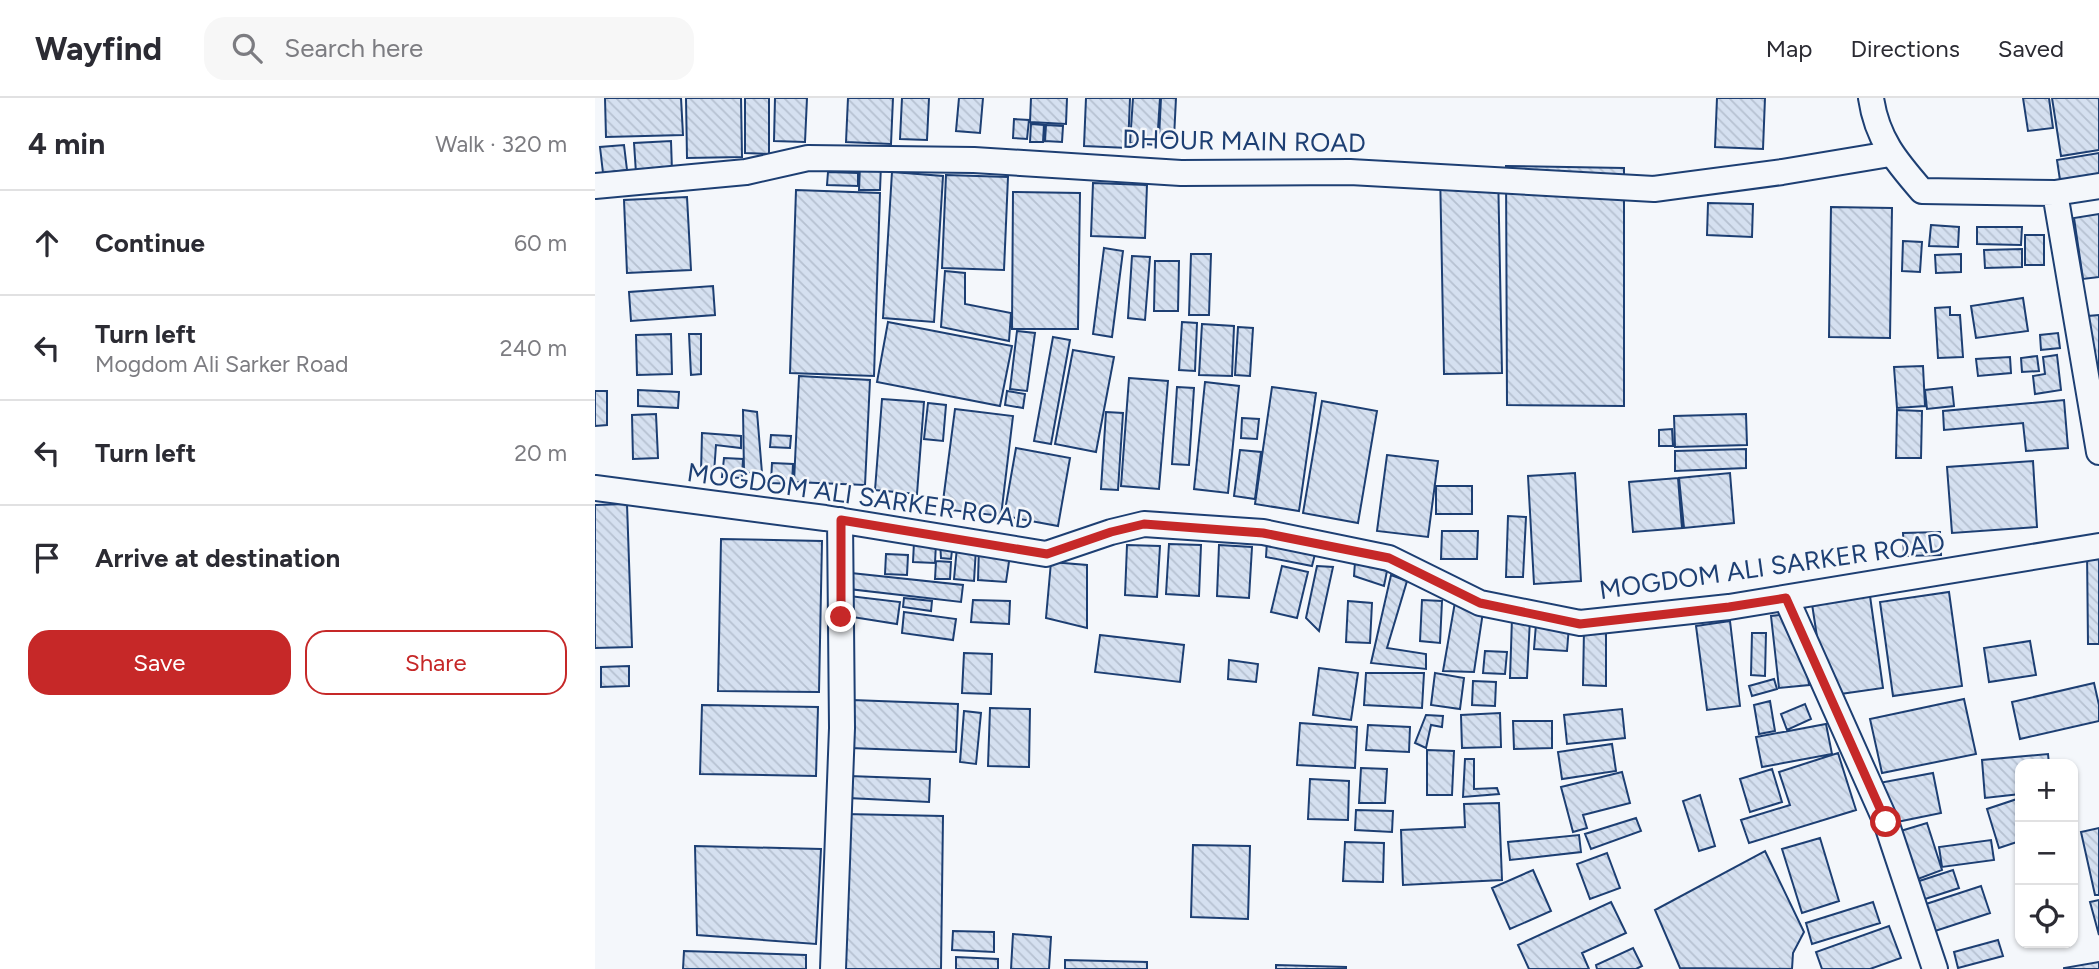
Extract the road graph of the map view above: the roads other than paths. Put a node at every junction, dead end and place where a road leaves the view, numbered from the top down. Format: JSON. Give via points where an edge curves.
{"nodes":[{"id":1,"x":1871,"y":98,"type":"edge"},
{"id":2,"x":1890,"y":154,"type":"junction"},
{"id":3,"x":595,"y":186,"type":"edge"},
{"id":4,"x":2099,"y":186,"type":"edge"},
{"id":5,"x":2055,"y":193,"type":"junction"},
{"id":6,"x":2099,"y":452,"type":"edge"},
{"id":7,"x":595,"y":488,"type":"edge"},
{"id":8,"x":841,"y":520,"type":"junction"},
{"id":9,"x":2099,"y":546,"type":"edge"},
{"id":10,"x":1786,"y":598,"type":"junction"},
{"id":11,"x":833,"y":969,"type":"edge"},
{"id":12,"x":1935,"y":969,"type":"edge"}],
"edges":[{"from":1,"to":2,"type":"street","via":[[1874,118]]},
{"from":2,"to":3,"type":"street","name":"DHOUR MAIN ROAD","via":[[1654,189],[1350,173],[1181,173],[974,160],[808,158],[747,172]]},
{"from":2,"to":5,"type":"street","via":[[1922,191]]},
{"from":4,"to":5,"type":"street"},
{"from":5,"to":6,"type":"street"},
{"from":7,"to":8,"type":"street","name":"MOGDOM ALI SARKER ROAD"},
{"from":8,"to":10,"type":"street","name":"MOGDOM ALI SARKER ROAD","via":[[1047,554],[1144,524],[1263,533],[1389,558],[1480,603],[1580,624]]},
{"from":8,"to":11,"type":"street","via":[[842,728]]},
{"from":9,"to":10,"type":"street","name":"MOGDOM ALI SARKER ROAD"},
{"from":10,"to":12,"type":"street","via":[[1886,822]]}]}
